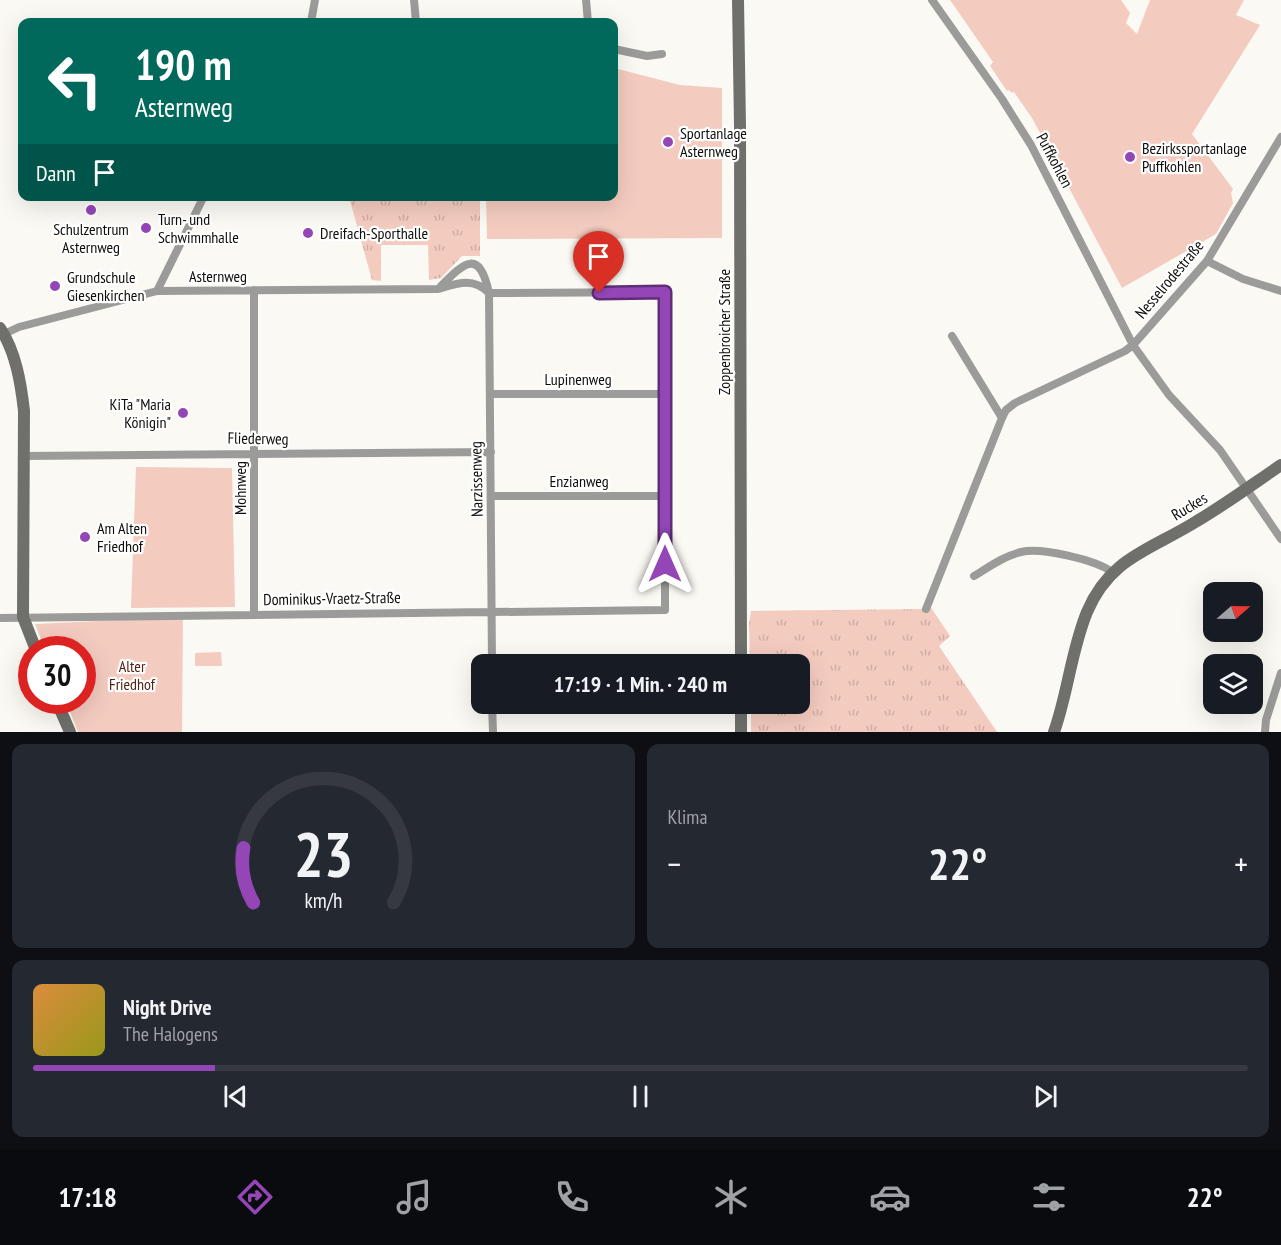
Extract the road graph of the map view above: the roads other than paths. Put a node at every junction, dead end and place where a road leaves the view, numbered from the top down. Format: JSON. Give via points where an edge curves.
{"nodes":[{"id":1,"x":315,"y":0,"type":"edge"},
{"id":2,"x":414,"y":0,"type":"edge"},
{"id":3,"x":586,"y":0,"type":"edge"},
{"id":4,"x":738,"y":0,"type":"edge"},
{"id":5,"x":932,"y":0,"type":"edge"},
{"id":6,"x":312,"y":18,"type":"edge"},
{"id":7,"x":416,"y":18,"type":"edge"},
{"id":8,"x":588,"y":18,"type":"edge"},
{"id":9,"x":618,"y":49,"type":"edge"},
{"id":10,"x":662,"y":54,"type":"dead end"},
{"id":11,"x":1281,"y":137,"type":"edge"},
{"id":12,"x":202,"y":201,"type":"edge"},
{"id":13,"x":1207,"y":261,"type":"junction"},
{"id":14,"x":438,"y":289,"type":"junction"},
{"id":15,"x":254,"y":290,"type":"junction"},
{"id":16,"x":157,"y":291,"type":"junction"},
{"id":17,"x":1281,"y":291,"type":"edge"},
{"id":18,"x":489,"y":293,"type":"junction"},
{"id":19,"x":2,"y":331,"type":"edge"},
{"id":20,"x":952,"y":336,"type":"dead end"},
{"id":21,"x":1133,"y":345,"type":"junction"},
{"id":22,"x":491,"y":394,"type":"junction"},
{"id":23,"x":665,"y":394,"type":"junction"},
{"id":24,"x":1002,"y":418,"type":"junction"},
{"id":25,"x":491,"y":452,"type":"junction"},
{"id":26,"x":255,"y":454,"type":"junction"},
{"id":27,"x":24,"y":456,"type":"junction"},
{"id":28,"x":1281,"y":465,"type":"edge"},
{"id":29,"x":1246,"y":489,"type":"junction"},
{"id":30,"x":492,"y":496,"type":"junction"},
{"id":31,"x":665,"y":496,"type":"junction"},
{"id":32,"x":1281,"y":539,"type":"edge"},
{"id":33,"x":1113,"y":572,"type":"junction"},
{"id":34,"x":974,"y":576,"type":"dead end"},
{"id":35,"x":926,"y":609,"type":"dead end"},
{"id":36,"x":492,"y":611,"type":"junction"},
{"id":37,"x":254,"y":614,"type":"junction"},
{"id":38,"x":23,"y":617,"type":"junction"},
{"id":39,"x":0,"y":618,"type":"edge"},
{"id":40,"x":30,"y":636,"type":"edge"},
{"id":41,"x":492,"y":654,"type":"edge"},
{"id":42,"x":741,"y":654,"type":"edge"},
{"id":43,"x":1281,"y":673,"type":"edge"},
{"id":44,"x":62,"y":714,"type":"edge"},
{"id":45,"x":492,"y":714,"type":"edge"},
{"id":46,"x":741,"y":714,"type":"edge"},
{"id":47,"x":70,"y":732,"type":"edge"},
{"id":48,"x":493,"y":732,"type":"edge"},
{"id":49,"x":741,"y":732,"type":"edge"},
{"id":50,"x":1054,"y":732,"type":"edge"},
{"id":51,"x":1265,"y":732,"type":"edge"}],
"edges":[{"from":1,"to":6,"type":"street"},
{"from":2,"to":7,"type":"street"},
{"from":3,"to":8,"type":"street"},
{"from":4,"to":42,"type":"main road","name":"Zoppenbroicher Straße"},
{"from":5,"to":21,"type":"street","name":"Puffkohlen","via":[[1032,145]]},
{"from":9,"to":10,"type":"street","via":[[647,56]]},
{"from":11,"to":13,"type":"street","name":"Nesselrodestraße"},
{"from":12,"to":16,"type":"street"},
{"from":13,"to":17,"type":"street","via":[[1243,279]]},
{"from":13,"to":21,"type":"street","name":"Nesselrodestraße"},
{"from":14,"to":15,"type":"street","name":"Asternweg"},
{"from":14,"to":18,"type":"street","name":"Asternweg","via":[[473,282]]},
{"from":14,"to":18,"type":"street","via":[[468,263],[480,267]]},
{"from":15,"to":16,"type":"street","name":"Asternweg"},
{"from":15,"to":26,"type":"street","name":"Mohnweg"},
{"from":16,"to":19,"type":"street","name":"Asternweg"},
{"from":18,"to":22,"type":"street","name":"Narzissenweg"},
{"from":18,"to":23,"type":"street","name":"Asternweg","via":[[665,292]]},
{"from":19,"to":27,"type":"main road","via":[[22,390]]},
{"from":20,"to":24,"type":"street"},
{"from":21,"to":24,"type":"street","via":[[1015,403]]},
{"from":21,"to":29,"type":"street","name":"Puffkohlen","via":[[1169,395],[1220,450]]},
{"from":22,"to":23,"type":"street","name":"Lupinenweg"},
{"from":22,"to":25,"type":"street","name":"Narzissenweg"},
{"from":23,"to":31,"type":"street"},
{"from":24,"to":35,"type":"street"},
{"from":25,"to":26,"type":"street","name":"Fliederweg"},
{"from":25,"to":30,"type":"street","name":"Narzissenweg"},
{"from":26,"to":27,"type":"street","name":"Fliederweg"},
{"from":26,"to":37,"type":"street","name":"Mohnweg"},
{"from":27,"to":38,"type":"main road"},
{"from":28,"to":29,"type":"main road","name":"Ruckes"},
{"from":29,"to":32,"type":"street","name":"Puffkohlen"},
{"from":29,"to":33,"type":"main road","name":"Ruckes","via":[[1196,522],[1130,557]]},
{"from":30,"to":31,"type":"street","name":"Enzianweg"},
{"from":30,"to":36,"type":"street","name":"Narzissenweg"},
{"from":31,"to":36,"type":"street","name":"Dominikus-Vraetz-Straße","via":[[665,610]]},
{"from":33,"to":34,"type":"street","via":[[1088,560],[1032,551],[1001,560]]},
{"from":33,"to":50,"type":"main road","name":"Ruckes","via":[[1099,588],[1082,627]]},
{"from":36,"to":37,"type":"street","name":"Dominikus-Vraetz-Straße"},
{"from":36,"to":41,"type":"street","name":"Narzissenweg"},
{"from":37,"to":38,"type":"street","name":"Dominikus-Vraetz-Straße"},
{"from":38,"to":39,"type":"street","name":"Dominikus-Vraetz-Straße"},
{"from":38,"to":40,"type":"main road"},
{"from":43,"to":51,"type":"street"},
{"from":44,"to":47,"type":"main road"},
{"from":45,"to":48,"type":"street"},
{"from":46,"to":49,"type":"main road"}]}
